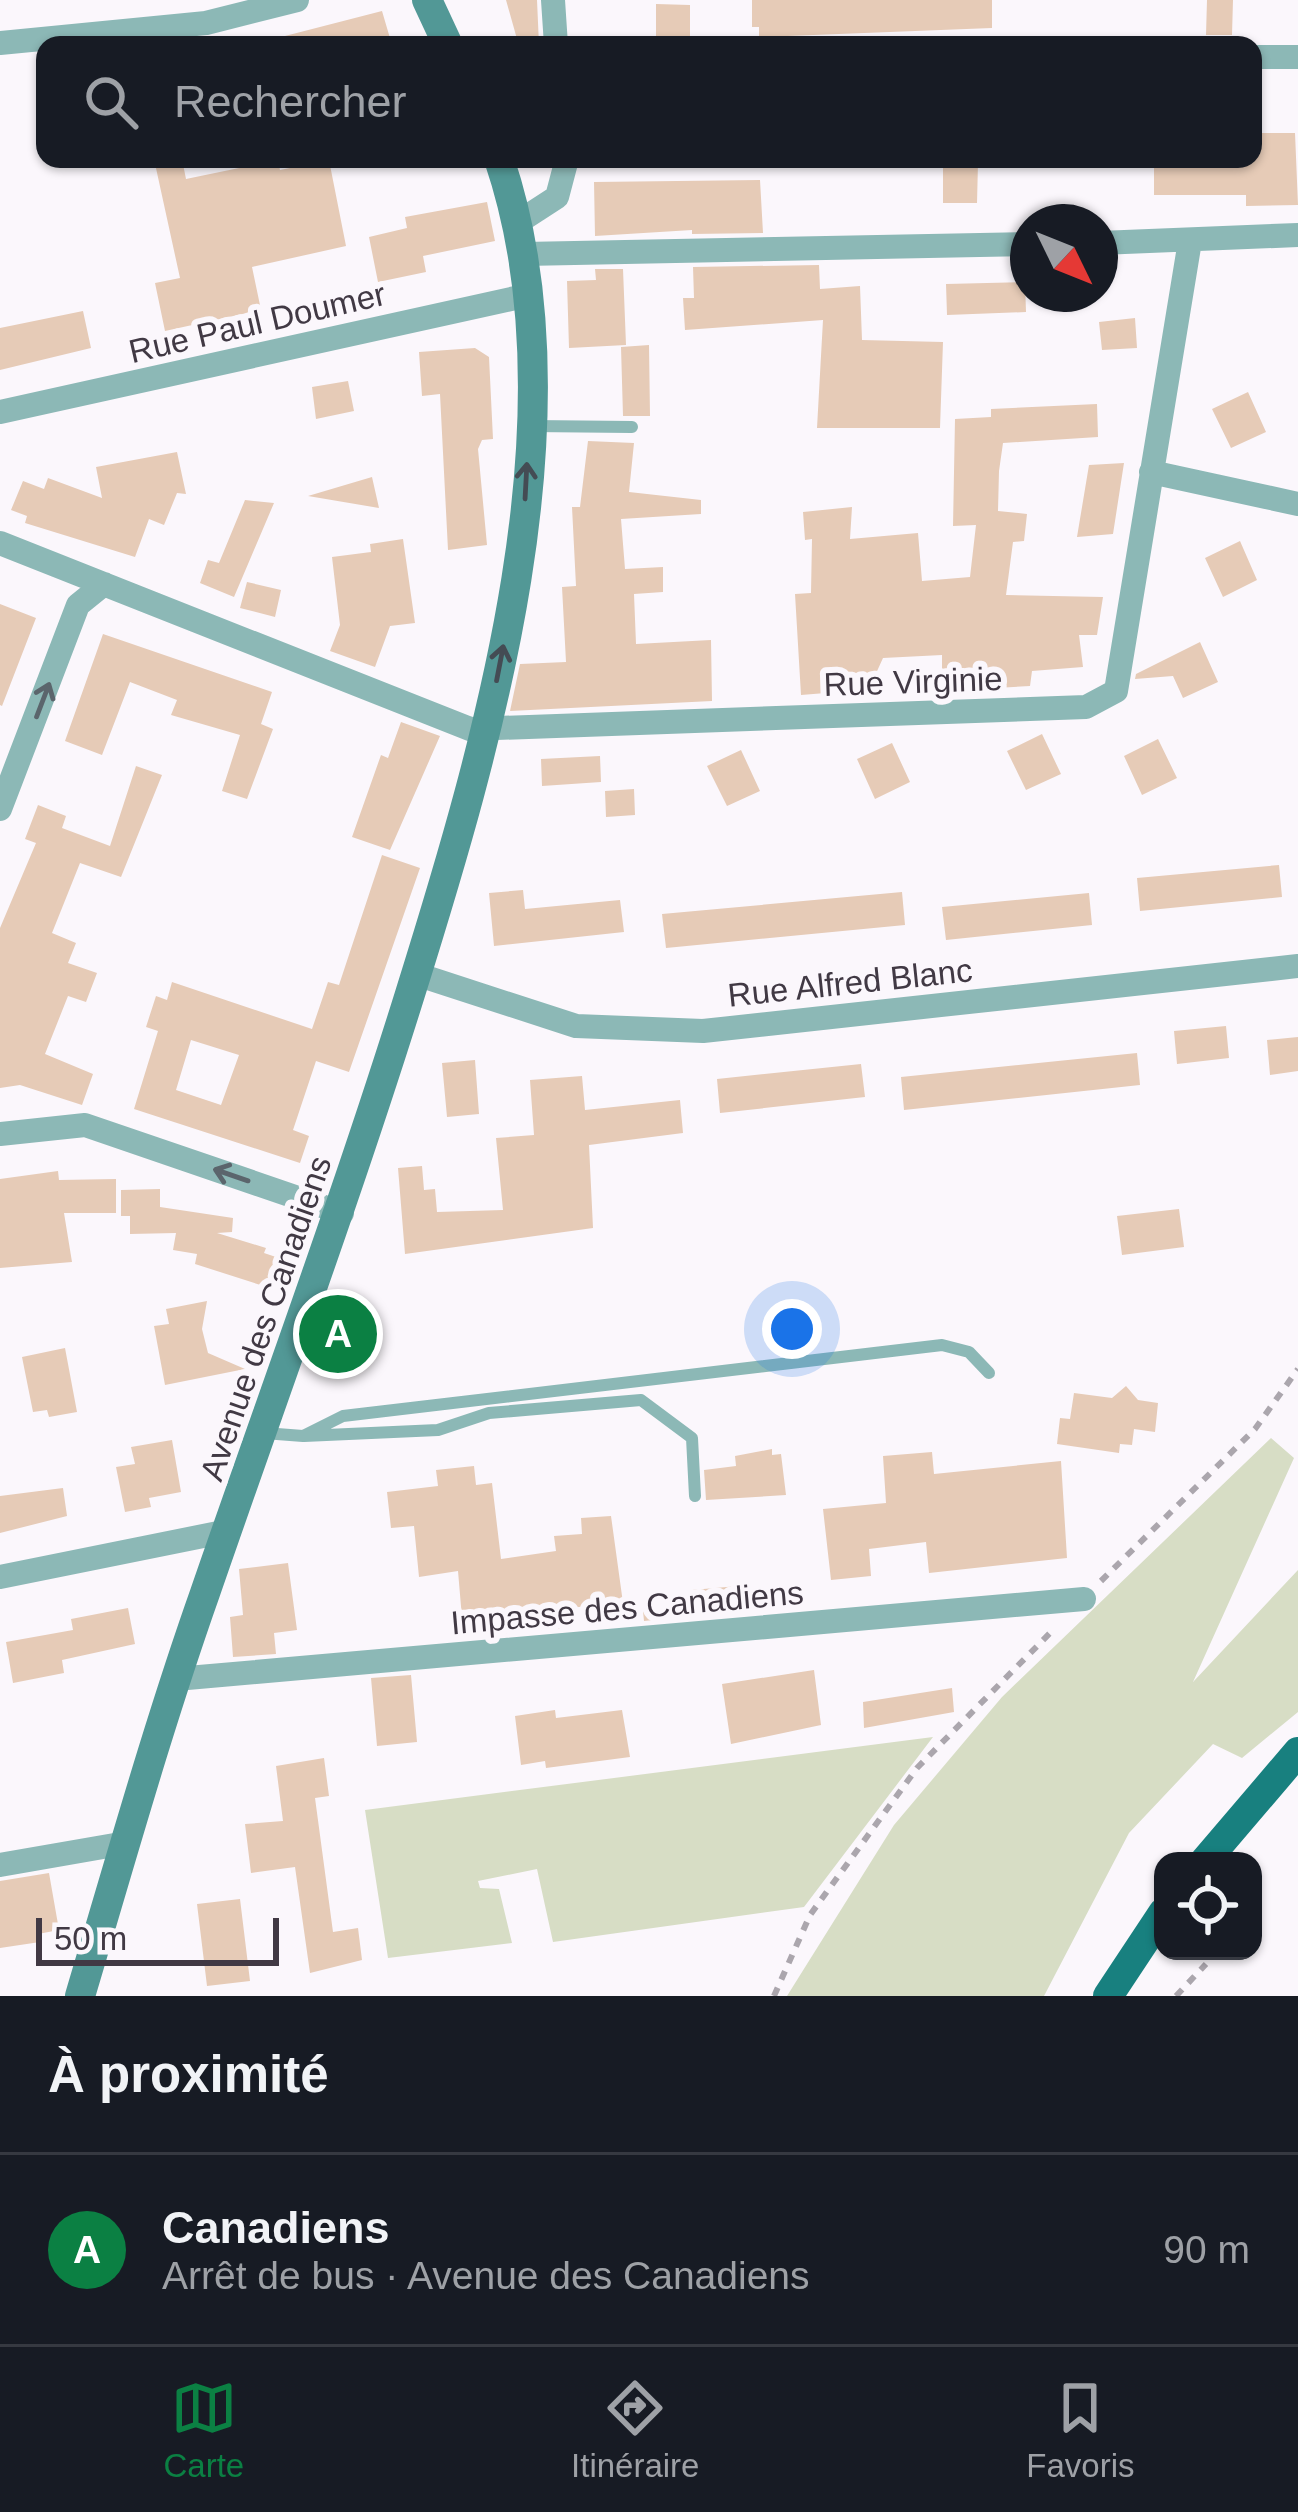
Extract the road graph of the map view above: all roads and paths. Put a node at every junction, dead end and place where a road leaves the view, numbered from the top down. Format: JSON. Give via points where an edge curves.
{"nodes":[{"id":1,"x":297,"y":0,"type":"edge"},
{"id":2,"x":427,"y":0,"type":"edge"},
{"id":3,"x":553,"y":0,"type":"edge"},
{"id":4,"x":78,"y":36,"type":"edge"},
{"id":5,"x":444,"y":36,"type":"edge"},
{"id":6,"x":555,"y":36,"type":"edge"},
{"id":7,"x":36,"y":40,"type":"edge"},
{"id":8,"x":0,"y":44,"type":"edge"},
{"id":9,"x":1262,"y":56,"type":"edge"},
{"id":10,"x":1298,"y":57,"type":"edge"},
{"id":11,"x":502,"y":168,"type":"edge"},
{"id":12,"x":565,"y":168,"type":"edge"},
{"id":13,"x":520,"y":221,"type":"junction"},
{"id":14,"x":1298,"y":235,"type":"edge"},
{"id":15,"x":1190,"y":241,"type":"junction"},
{"id":16,"x":1118,"y":243,"type":"edge"},
{"id":17,"x":1010,"y":244,"type":"edge"},
{"id":18,"x":524,"y":254,"type":"junction"},
{"id":19,"x":529,"y":296,"type":"junction"},
{"id":20,"x":0,"y":412,"type":"edge"},
{"id":21,"x":529,"y":426,"type":"junction"},
{"id":22,"x":632,"y":427,"type":"dead end"},
{"id":23,"x":1151,"y":472,"type":"junction"},
{"id":24,"x":1298,"y":504,"type":"edge"},
{"id":25,"x":0,"y":543,"type":"edge"},
{"id":26,"x":104,"y":584,"type":"junction"},
{"id":27,"x":487,"y":729,"type":"junction"},
{"id":28,"x":0,"y":809,"type":"edge"},
{"id":29,"x":1298,"y":966,"type":"edge"},
{"id":30,"x":416,"y":974,"type":"junction"},
{"id":31,"x":0,"y":1134,"type":"edge"},
{"id":32,"x":342,"y":1213,"type":"junction"},
{"id":33,"x":1298,"y":1369,"type":"edge"},
{"id":34,"x":989,"y":1373,"type":"dead end"},
{"id":35,"x":263,"y":1433,"type":"junction"},
{"id":36,"x":303,"y":1436,"type":"junction"},
{"id":37,"x":695,"y":1496,"type":"dead end"},
{"id":38,"x":228,"y":1531,"type":"junction"},
{"id":39,"x":0,"y":1577,"type":"edge"},
{"id":40,"x":1084,"y":1600,"type":"junction"},
{"id":41,"x":176,"y":1679,"type":"junction"},
{"id":42,"x":1298,"y":1752,"type":"edge"},
{"id":43,"x":1286,"y":1781,"type":"edge"},
{"id":44,"x":126,"y":1843,"type":"junction"},
{"id":45,"x":1214,"y":1852,"type":"edge"},
{"id":46,"x":0,"y":1865,"type":"edge"},
{"id":47,"x":1154,"y":1927,"type":"edge"},
{"id":48,"x":1206,"y":1964,"type":"dead end"},
{"id":49,"x":80,"y":1996,"type":"edge"},
{"id":50,"x":774,"y":1996,"type":"edge"},
{"id":51,"x":1108,"y":1996,"type":"edge"},
{"id":52,"x":1176,"y":1996,"type":"edge"}],
"edges":[{"from":1,"to":4,"type":"street","via":[[206,23]]},
{"from":2,"to":5,"type":"street"},
{"from":3,"to":6,"type":"street"},
{"from":7,"to":8,"type":"street"},
{"from":9,"to":10,"type":"street"},
{"from":11,"to":13,"type":"street","name":"Avenue des Canadiens"},
{"from":12,"to":13,"type":"street","via":[[557,196]]},
{"from":13,"to":18,"type":"street","name":"Avenue des Canadiens"},
{"from":14,"to":15,"type":"street"},
{"from":15,"to":16,"type":"street"},
{"from":15,"to":23,"type":"street","name":"Rue Virginie"},
{"from":17,"to":18,"type":"street"},
{"from":18,"to":19,"type":"street","name":"Avenue des Canadiens"},
{"from":19,"to":20,"type":"street","name":"Rue Paul Doumer"},
{"from":19,"to":21,"type":"street","name":"Avenue des Canadiens"},
{"from":21,"to":22,"type":"lane"},
{"from":27,"to":21,"type":"street","name":"Avenue des Canadiens","one_way":true,"via":[[523,526]]},
{"from":23,"to":24,"type":"street"},
{"from":23,"to":27,"type":"street","name":"Rue Virginie","via":[[1116,691],[1086,706]]},
{"from":25,"to":26,"type":"street"},
{"from":26,"to":27,"type":"street","via":[[470,729]]},
{"from":28,"to":26,"type":"street","one_way":true,"via":[[78,605]]},
{"from":27,"to":30,"type":"street","name":"Avenue des Canadiens"},
{"from":29,"to":30,"type":"street","name":"Rue Alfred Blanc","via":[[703,1031],[576,1026]]},
{"from":30,"to":32,"type":"street","name":"Avenue des Canadiens"},
{"from":32,"to":31,"type":"street","one_way":true,"via":[[85,1125]]},
{"from":32,"to":35,"type":"street","name":"Avenue des Canadiens"},
{"from":33,"to":40,"type":"path","via":[[1228,1459]]},
{"from":34,"to":36,"type":"lane","via":[[969,1352],[942,1345],[343,1416]]},
{"from":35,"to":36,"type":"lane"},
{"from":35,"to":38,"type":"street","name":"Avenue des Canadiens"},
{"from":36,"to":37,"type":"lane","via":[[438,1430],[489,1413],[641,1400],[692,1438]]},
{"from":38,"to":39,"type":"street"},
{"from":38,"to":41,"type":"street","name":"Avenue des Canadiens"},
{"from":40,"to":41,"type":"street","name":"Impasse des Canadiens"},
{"from":40,"to":50,"type":"path","via":[[917,1768],[810,1915]]},
{"from":41,"to":44,"type":"street","name":"Avenue des Canadiens"},
{"from":42,"to":43,"type":"main road"},
{"from":43,"to":45,"type":"main road"},
{"from":44,"to":46,"type":"street"},
{"from":44,"to":49,"type":"street","name":"Avenue des Canadiens"},
{"from":47,"to":51,"type":"main road"},
{"from":48,"to":52,"type":"path"}]}
